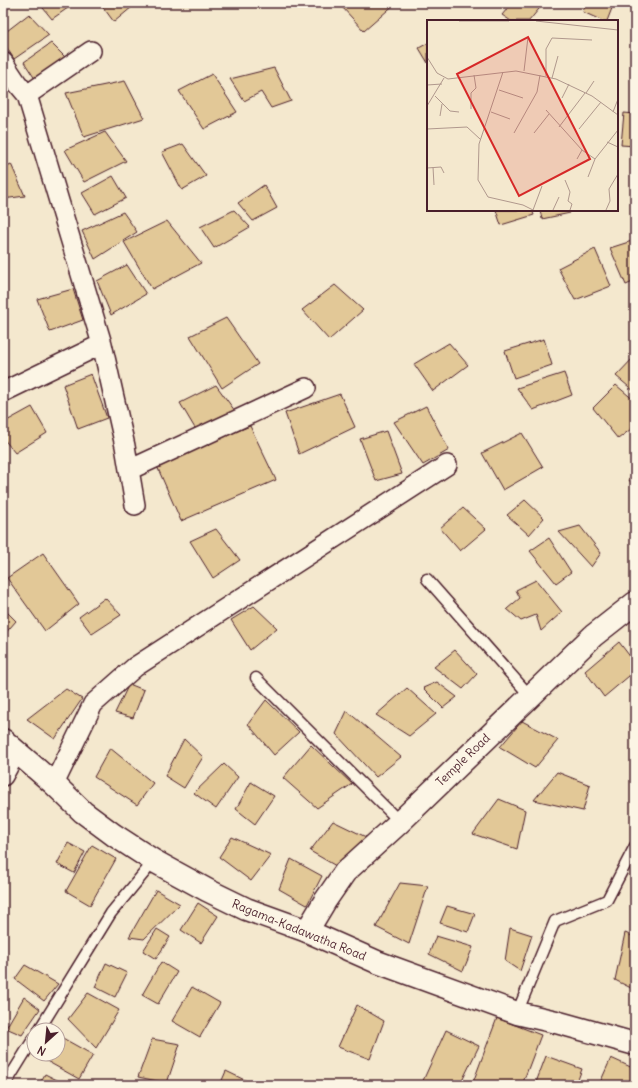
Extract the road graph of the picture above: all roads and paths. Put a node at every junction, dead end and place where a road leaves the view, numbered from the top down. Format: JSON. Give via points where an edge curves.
{"nodes":[{"id":1,"x":92,"y":51,"type":"dead end"},
{"id":2,"x":3,"y":62,"type":"edge"},
{"id":3,"x":27,"y":95,"type":"junction"},
{"id":4,"x":102,"y":344,"type":"junction"},
{"id":5,"x":306,"y":388,"type":"dead end"},
{"id":6,"x":3,"y":392,"type":"edge"},
{"id":7,"x":447,"y":465,"type":"dead end"},
{"id":8,"x":129,"y":470,"type":"junction"},
{"id":9,"x":135,"y":505,"type":"dead end"},
{"id":10,"x":427,"y":579,"type":"dead end"},
{"id":11,"x":635,"y":603,"type":"edge"},
{"id":12,"x":256,"y":678,"type":"dead end"},
{"id":13,"x":530,"y":696,"type":"junction"},
{"id":14,"x":10,"y":746,"type":"edge"},
{"id":15,"x":3,"y":776,"type":"edge"},
{"id":16,"x":54,"y":784,"type":"junction"},
{"id":17,"x":400,"y":822,"type":"junction"},
{"id":18,"x":635,"y":846,"type":"edge"},
{"id":19,"x":154,"y":861,"type":"junction"},
{"id":20,"x":307,"y":931,"type":"junction"},
{"id":21,"x":517,"y":1013,"type":"junction"},
{"id":22,"x":44,"y":1022,"type":"edge"},
{"id":23,"x":635,"y":1044,"type":"edge"},
{"id":24,"x":26,"y":1051,"type":"edge"},
{"id":25,"x":5,"y":1085,"type":"edge"}],
"edges":[{"from":1,"to":3,"type":"street"},
{"from":2,"to":3,"type":"street"},
{"from":3,"to":4,"type":"street"},
{"from":4,"to":6,"type":"street"},
{"from":4,"to":8,"type":"street"},
{"from":5,"to":8,"type":"street"},
{"from":7,"to":16,"type":"street","via":[[135,667],[93,704]]},
{"from":8,"to":9,"type":"street"},
{"from":10,"to":13,"type":"lane"},
{"from":11,"to":13,"type":"main road","name":"Temple Road","via":[[593,636]]},
{"from":12,"to":17,"type":"lane"},
{"from":13,"to":17,"type":"main road","name":"Temple Road"},
{"from":14,"to":15,"type":"street"},
{"from":14,"to":16,"type":"main road","name":"Ragama-Kadawatha Road"},
{"from":16,"to":19,"type":"main road","name":"Ragama-Kadawatha Road","via":[[83,812]]},
{"from":17,"to":20,"type":"main road","name":"Temple Road","via":[[345,872]]},
{"from":18,"to":21,"type":"lane","via":[[607,900],[555,921]]},
{"from":19,"to":20,"type":"main road","name":"Ragama-Kadawatha Road","via":[[246,909]]},
{"from":19,"to":22,"type":"lane","via":[[111,913]]},
{"from":20,"to":21,"type":"main road","name":"Ragama-Kadawatha Road","via":[[377,962]]},
{"from":21,"to":23,"type":"main road","name":"Ragama-Kadawatha Road"},
{"from":24,"to":25,"type":"lane"}]}
